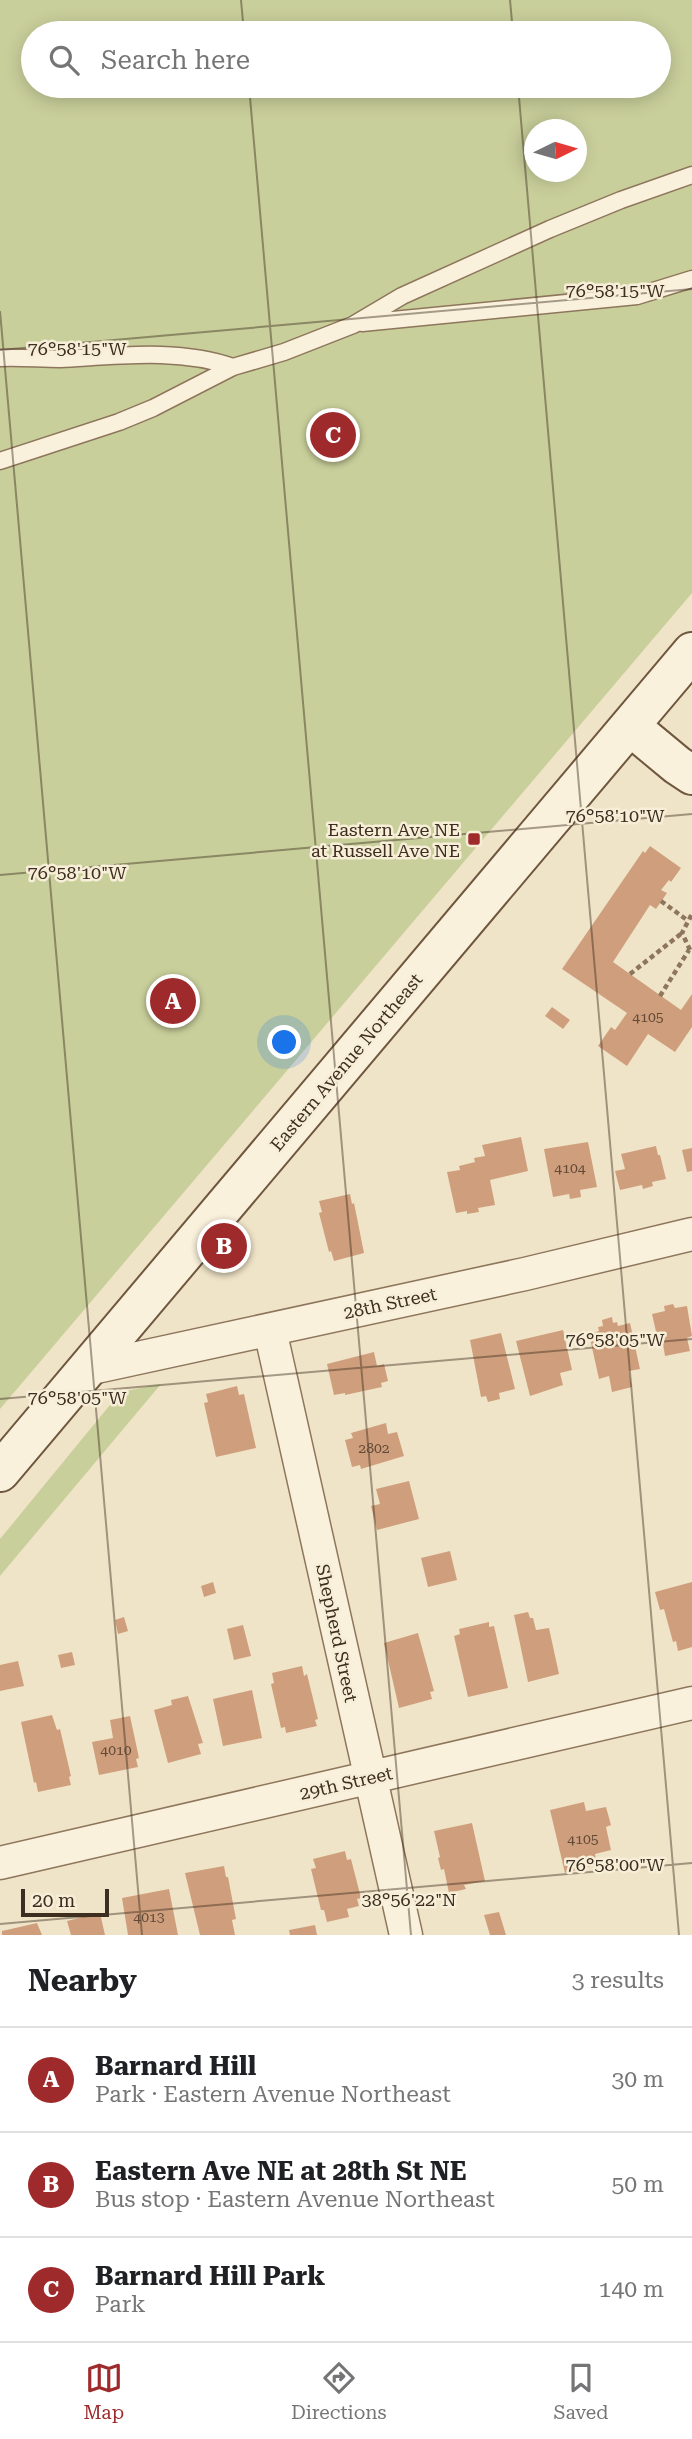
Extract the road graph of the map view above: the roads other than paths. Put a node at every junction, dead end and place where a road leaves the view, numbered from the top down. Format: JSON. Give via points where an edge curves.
{"nodes":[{"id":1,"x":692,"y":175,"type":"edge"},
{"id":2,"x":692,"y":279,"type":"edge"},
{"id":3,"x":353,"y":325,"type":"junction"},
{"id":4,"x":0,"y":358,"type":"edge"},
{"id":5,"x":233,"y":367,"type":"junction"},
{"id":6,"x":0,"y":461,"type":"edge"},
{"id":7,"x":692,"y":652,"type":"edge"},
{"id":8,"x":630,"y":726,"type":"junction"},
{"id":9,"x":692,"y":775,"type":"edge"},
{"id":10,"x":692,"y":1234,"type":"edge"},
{"id":11,"x":270,"y":1330,"type":"junction"},
{"id":12,"x":87,"y":1369,"type":"junction"},
{"id":13,"x":0,"y":1472,"type":"edge"},
{"id":14,"x":692,"y":1703,"type":"edge"},
{"id":15,"x":369,"y":1778,"type":"junction"},
{"id":16,"x":0,"y":1863,"type":"edge"},
{"id":17,"x":406,"y":1935,"type":"edge"}],
"edges":[{"from":1,"to":3,"type":"lane","via":[[550,229],[402,296]]},
{"from":2,"to":3,"type":"lane","via":[[637,296]]},
{"from":3,"to":5,"type":"lane"},
{"from":4,"to":5,"type":"lane","via":[[208,358]]},
{"from":5,"to":6,"type":"lane","via":[[119,422]]},
{"from":7,"to":8,"type":"main road","name":"Eastern Avenue Northeast"},
{"from":8,"to":9,"type":"main road"},
{"from":8,"to":12,"type":"main road","name":"Eastern Avenue Northeast"},
{"from":10,"to":11,"type":"street","name":"28th Street"},
{"from":11,"to":12,"type":"street","name":"28th Street"},
{"from":11,"to":15,"type":"street","name":"Shepherd Street"},
{"from":12,"to":13,"type":"main road","name":"Eastern Avenue Northeast"},
{"from":14,"to":15,"type":"street","name":"29th Street"},
{"from":15,"to":16,"type":"street","name":"29th Street"},
{"from":15,"to":17,"type":"street","name":"Shepherd Street"}]}
